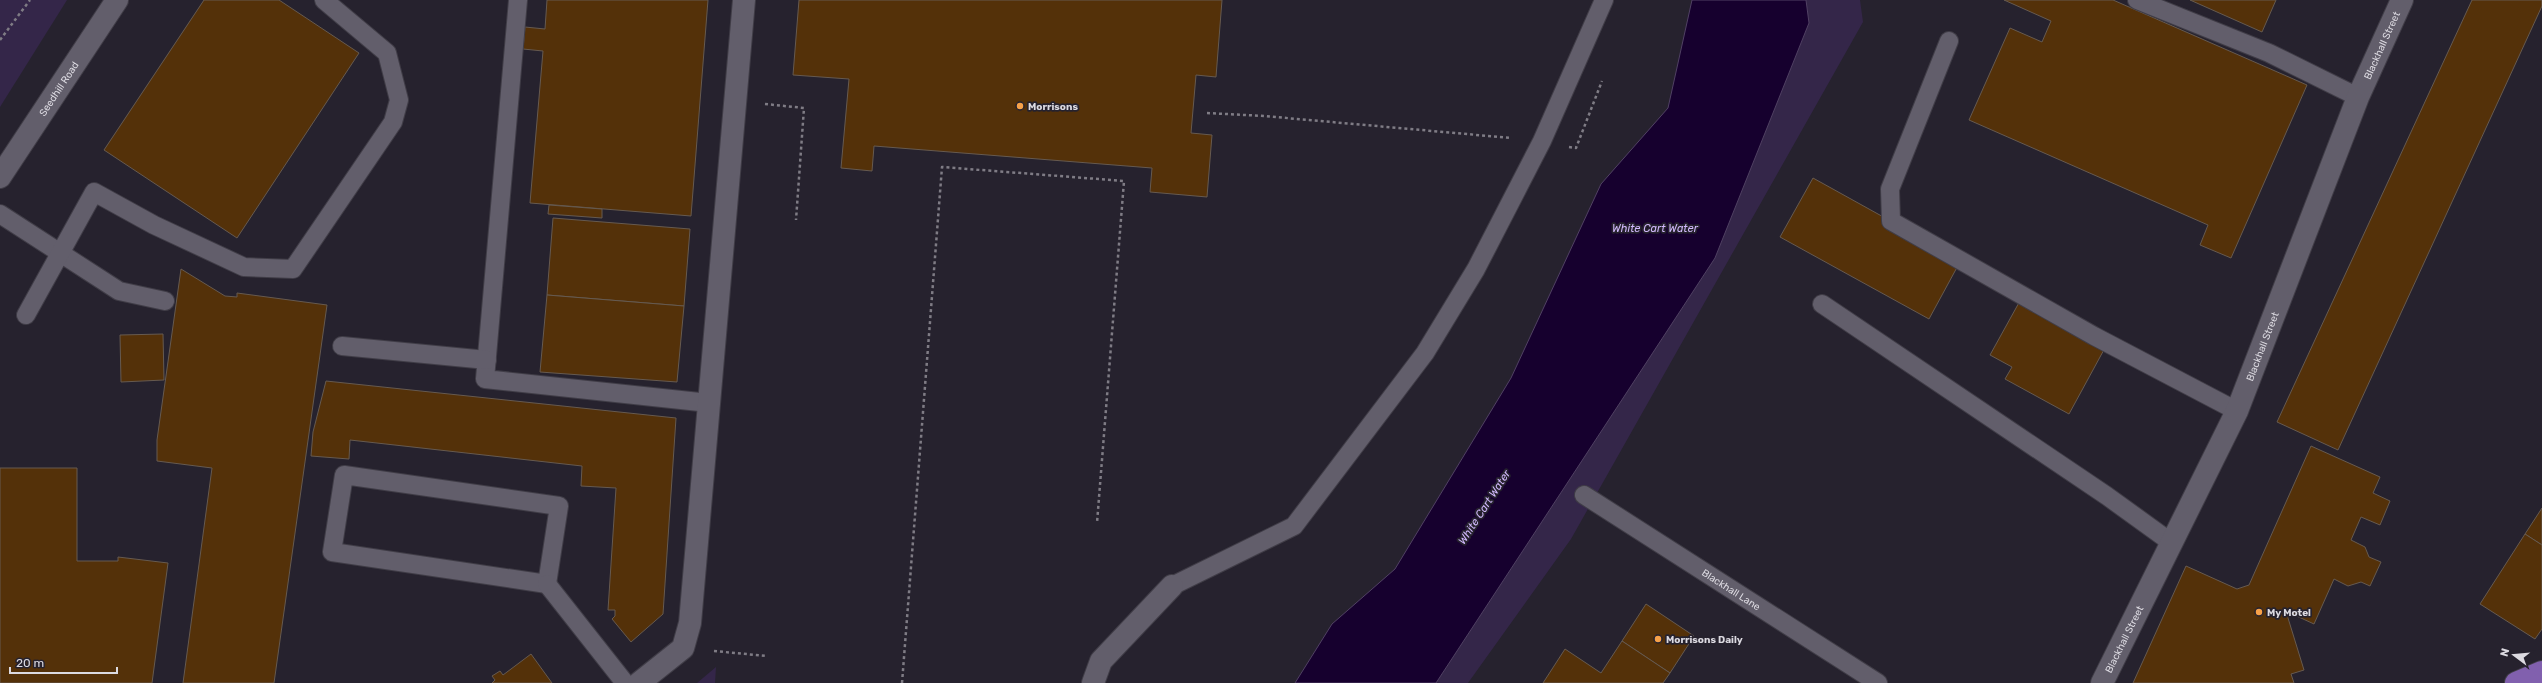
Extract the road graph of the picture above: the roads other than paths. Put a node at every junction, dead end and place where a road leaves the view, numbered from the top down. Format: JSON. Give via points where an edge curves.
{"nodes":[{"id":1,"x":117,"y":0,"type":"edge"},
{"id":2,"x":324,"y":0,"type":"edge"},
{"id":3,"x":518,"y":0,"type":"edge"},
{"id":4,"x":744,"y":0,"type":"edge"},
{"id":5,"x":1604,"y":0,"type":"edge"},
{"id":6,"x":2137,"y":0,"type":"edge"},
{"id":7,"x":2402,"y":0,"type":"edge"},
{"id":8,"x":1949,"y":41,"type":"dead end"},
{"id":9,"x":2358,"y":97,"type":"junction"},
{"id":10,"x":0,"y":178,"type":"edge"},
{"id":11,"x":0,"y":214,"type":"edge"},
{"id":12,"x":60,"y":253,"type":"junction"},
{"id":13,"x":165,"y":301,"type":"dead end"},
{"id":14,"x":1822,"y":304,"type":"dead end"},
{"id":15,"x":26,"y":315,"type":"dead end"},
{"id":16,"x":342,"y":346,"type":"dead end"},
{"id":17,"x":487,"y":360,"type":"junction"},
{"id":18,"x":709,"y":403,"type":"junction"},
{"id":19,"x":2237,"y":411,"type":"junction"},
{"id":20,"x":1584,"y":495,"type":"dead end"},
{"id":21,"x":2172,"y":544,"type":"junction"},
{"id":22,"x":547,"y":584,"type":"junction"},
{"id":23,"x":1172,"y":586,"type":"joint"},
{"id":24,"x":2542,"y":672,"type":"edge"},
{"id":25,"x":625,"y":683,"type":"edge"},
{"id":26,"x":639,"y":683,"type":"edge"},
{"id":27,"x":1093,"y":683,"type":"edge"},
{"id":28,"x":1878,"y":683,"type":"edge"},
{"id":29,"x":2102,"y":683,"type":"edge"},
{"id":30,"x":2516,"y":683,"type":"edge"}],
"edges":[{"from":1,"to":10,"type":"street","name":"Seedhill Road"},
{"from":2,"to":12,"type":"lane","via":[[387,52],[399,100],[393,122],[293,269],[244,267],[154,225],[94,192]]},
{"from":3,"to":17,"type":"lane"},
{"from":4,"to":18,"type":"street"},
{"from":5,"to":23,"type":"lane","via":[[1542,141],[1476,269],[1425,353],[1294,526]]},
{"from":6,"to":9,"type":"lane","via":[[2269,53]]},
{"from":7,"to":9,"type":"street","name":"Blackhall Street"},
{"from":8,"to":19,"type":"lane","via":[[1890,189],[1891,221],[2094,336]]},
{"from":9,"to":19,"type":"street","name":"Blackhall Street"},
{"from":11,"to":12,"type":"lane"},
{"from":12,"to":13,"type":"lane","via":[[119,291]]},
{"from":12,"to":15,"type":"lane"},
{"from":14,"to":21,"type":"lane","via":[[2107,496]]},
{"from":16,"to":17,"type":"lane"},
{"from":17,"to":18,"type":"lane","via":[[485,379]]},
{"from":18,"to":26,"type":"street","via":[[690,623],[683,648]]},
{"from":19,"to":21,"type":"street","name":"Blackhall Street"},
{"from":20,"to":28,"type":"lane","name":"Blackhall Lane"},
{"from":21,"to":29,"type":"street","name":"Blackhall Street"},
{"from":22,"to":22,"type":"lane","via":[[332,552],[344,475],[559,506]]},
{"from":22,"to":25,"type":"lane"},
{"from":23,"to":27,"type":"street","via":[[1101,661]]},
{"from":24,"to":30,"type":"main road"}]}
